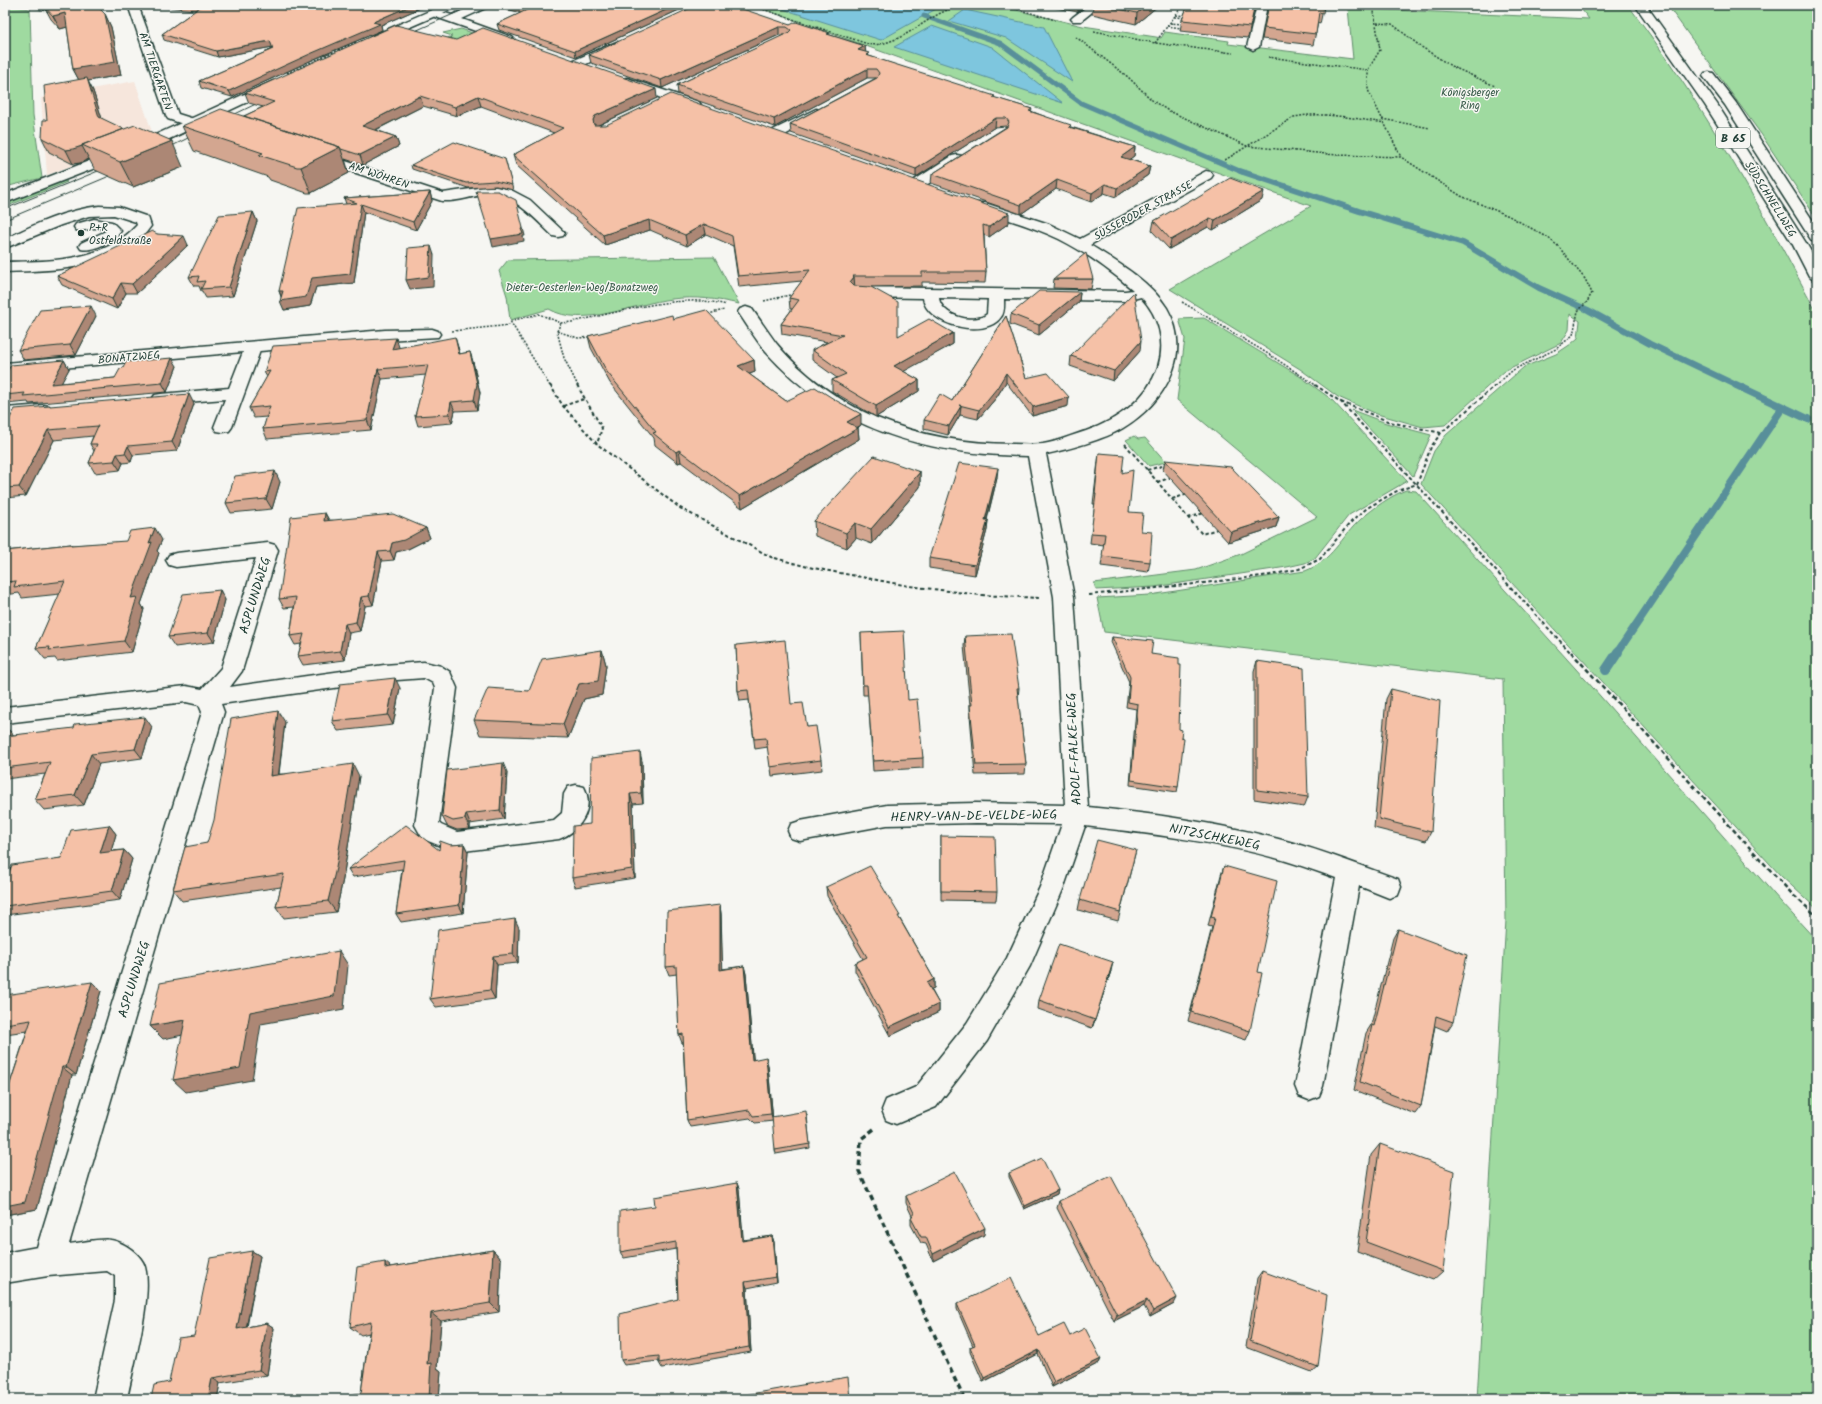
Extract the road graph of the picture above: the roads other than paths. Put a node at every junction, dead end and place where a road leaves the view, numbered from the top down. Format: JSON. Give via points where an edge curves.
{"nodes":[{"id":1,"x":133,"y":5,"type":"edge"},
{"id":2,"x":452,"y":5,"type":"edge"},
{"id":3,"x":484,"y":5,"type":"edge"},
{"id":4,"x":1096,"y":5,"type":"edge"},
{"id":5,"x":1262,"y":5,"type":"edge"},
{"id":6,"x":1640,"y":5,"type":"edge"},
{"id":7,"x":434,"y":13,"type":"junction"},
{"id":8,"x":453,"y":19,"type":"junction"},
{"id":9,"x":1077,"y":19,"type":"road end"},
{"id":10,"x":626,"y":41,"type":"edge"},
{"id":11,"x":365,"y":43,"type":"edge"},
{"id":12,"x":523,"y":44,"type":"edge"},
{"id":13,"x":1253,"y":47,"type":"dead end"},
{"id":14,"x":564,"y":59,"type":"edge"},
{"id":15,"x":576,"y":64,"type":"junction"},
{"id":16,"x":1702,"y":66,"type":"dead end"},
{"id":17,"x":590,"y":69,"type":"edge"},
{"id":18,"x":612,"y":76,"type":"edge"},
{"id":19,"x":282,"y":80,"type":"edge"},
{"id":20,"x":681,"y":85,"type":"edge"},
{"id":21,"x":664,"y":99,"type":"junction"},
{"id":22,"x":824,"y":108,"type":"edge"},
{"id":23,"x":705,"y":109,"type":"edge"},
{"id":24,"x":197,"y":121,"type":"junction"},
{"id":25,"x":223,"y":125,"type":"edge"},
{"id":26,"x":763,"y":129,"type":"edge"},
{"id":27,"x":776,"y":134,"type":"junction"},
{"id":28,"x":790,"y":139,"type":"edge"},
{"id":29,"x":308,"y":152,"type":"edge"},
{"id":30,"x":969,"y":152,"type":"edge"},
{"id":31,"x":1206,"y":175,"type":"dead end"},
{"id":32,"x":932,"y":189,"type":"edge"},
{"id":33,"x":5,"y":199,"type":"edge"},
{"id":34,"x":969,"y":202,"type":"edge"},
{"id":35,"x":558,"y":233,"type":"dead end"},
{"id":36,"x":1817,"y":238,"type":"edge"},
{"id":37,"x":5,"y":244,"type":"edge"},
{"id":38,"x":1079,"y":245,"type":"junction"},
{"id":39,"x":5,"y":253,"type":"edge"},
{"id":40,"x":36,"y":266,"type":"junction"},
{"id":41,"x":5,"y":267,"type":"edge"},
{"id":42,"x":1817,"y":276,"type":"edge"},
{"id":43,"x":860,"y":292,"type":"edge"},
{"id":44,"x":1145,"y":292,"type":"junction"},
{"id":45,"x":931,"y":294,"type":"junction"},
{"id":46,"x":996,"y":294,"type":"junction"},
{"id":47,"x":751,"y":307,"type":"road end"},
{"id":48,"x":432,"y":334,"type":"road end"},
{"id":49,"x":253,"y":347,"type":"junction"},
{"id":50,"x":5,"y":368,"type":"edge"},
{"id":51,"x":236,"y":393,"type":"junction"},
{"id":52,"x":146,"y":401,"type":"edge"},
{"id":53,"x":60,"y":408,"type":"edge"},
{"id":54,"x":5,"y":413,"type":"edge"},
{"id":55,"x":222,"y":427,"type":"dead end"},
{"id":56,"x":1036,"y":450,"type":"junction"},
{"id":57,"x":176,"y":560,"type":"dead end"},
{"id":58,"x":207,"y":698,"type":"junction"},
{"id":59,"x":5,"y":714,"type":"edge"},
{"id":60,"x":576,"y":794,"type":"dead end"},
{"id":61,"x":1077,"y":814,"type":"junction"},
{"id":62,"x":800,"y":831,"type":"dead end"},
{"id":63,"x":1349,"y":872,"type":"junction"},
{"id":64,"x":1389,"y":887,"type":"dead end"},
{"id":65,"x":1309,"y":1086,"type":"dead end"},
{"id":66,"x":896,"y":1110,"type":"road end"},
{"id":67,"x":48,"y":1261,"type":"junction"},
{"id":68,"x":5,"y":1268,"type":"edge"},
{"id":69,"x":110,"y":1399,"type":"edge"}],
"edges":[{"from":1,"to":24,"type":"main road","name":"AM TIERGARTEN","via":[[172,116]]},
{"from":2,"to":7,"type":"main road"},
{"from":3,"to":8,"type":"main road"},
{"from":4,"to":9,"type":"main road"},
{"from":5,"to":13,"type":"main road"},
{"from":6,"to":42,"type":"main road","name":"SÜDSCHNELLWEG","number":"B 65","via":[[1711,104]]},
{"from":7,"to":8,"type":"main road"},
{"from":7,"to":11,"type":"main road"},
{"from":8,"to":12,"type":"main road"},
{"from":10,"to":15,"type":"main road"},
{"from":14,"to":15,"type":"main road"},
{"from":15,"to":17,"type":"main road"},
{"from":16,"to":36,"type":"main road","name":"SÜDSCHNELLWEG","number":"B 65","via":[[1730,104]]},
{"from":18,"to":21,"type":"main road"},
{"from":19,"to":24,"type":"main road"},
{"from":20,"to":21,"type":"main road"},
{"from":21,"to":23,"type":"main road"},
{"from":22,"to":27,"type":"main road"},
{"from":24,"to":25,"type":"main road"},
{"from":24,"to":33,"type":"main road","via":[[147,144]]},
{"from":26,"to":27,"type":"main road"},
{"from":27,"to":28,"type":"main road"},
{"from":29,"to":35,"type":"main road","name":"AM WÖHREN","via":[[442,196],[501,190],[515,195]]},
{"from":30,"to":32,"type":"main road","via":[[911,182]]},
{"from":31,"to":38,"type":"main road","name":"SÜSSERODER STRASSE"},
{"from":34,"to":38,"type":"main road","name":"SÜSSERODER STRASSE","via":[[1050,230]]},
{"from":37,"to":40,"type":"main road","via":[[81,213],[111,210],[143,220],[144,226],[137,236],[123,246],[91,259],[70,264]]},
{"from":38,"to":44,"type":"main road","name":"SÜSSERODER STRASSE"},
{"from":39,"to":40,"type":"main road","via":[[89,224],[107,224],[114,231],[102,240]]},
{"from":40,"to":41,"type":"main road"},
{"from":43,"to":45,"type":"main road"},
{"from":44,"to":46,"type":"main road","via":[[1125,296]]},
{"from":44,"to":56,"type":"main road","name":"SÜSSERODER STRASSE","via":[[1167,326],[1170,346],[1167,369],[1156,390],[1138,409],[1116,424],[1093,434]]},
{"from":45,"to":46,"type":"main road"},
{"from":45,"to":46,"type":"main road","via":[[931,301],[938,312],[962,322],[975,323],[988,321],[993,317]]},
{"from":47,"to":56,"type":"main road","name":"SÜSSERODER STRASSE","via":[[759,334],[797,373],[850,412],[879,427],[916,439],[953,446]]},
{"from":48,"to":49,"type":"main road","name":"BONATZWEG","via":[[385,335]]},
{"from":49,"to":50,"type":"main road","name":"BONATZWEG"},
{"from":49,"to":51,"type":"main road"},
{"from":51,"to":52,"type":"main road"},
{"from":51,"to":55,"type":"main road"},
{"from":53,"to":54,"type":"main road"},
{"from":56,"to":61,"type":"main road","name":"ADOLF-FALKE-WEG","via":[[1064,597]]},
{"from":57,"to":58,"type":"main road","name":"ASPLUNDWEG","via":[[268,550],[231,671]]},
{"from":58,"to":59,"type":"main road","via":[[186,694]]},
{"from":58,"to":60,"type":"main road","via":[[384,673],[424,670],[433,672],[442,678],[446,688],[427,826],[432,832],[456,842],[559,829],[567,825],[572,818]]},
{"from":58,"to":67,"type":"main road","name":"ASPLUNDWEG","via":[[214,712]]},
{"from":61,"to":62,"type":"main road","name":"HENRY-VAN-DE-VELDE-WEG","via":[[887,815]]},
{"from":61,"to":63,"type":"main road","name":"NITZSCHKEWEG","via":[[1228,837],[1286,851]]},
{"from":61,"to":66,"type":"main road","name":"ADOLF-FALKE-WEG","via":[[1052,887],[1016,966],[977,1032],[926,1097]]},
{"from":63,"to":64,"type":"main road","name":"NITZSCHKEWEG"},
{"from":63,"to":65,"type":"main road"},
{"from":67,"to":68,"type":"main road"},
{"from":67,"to":69,"type":"main road","via":[[111,1255],[130,1268],[131,1300]]}]}
